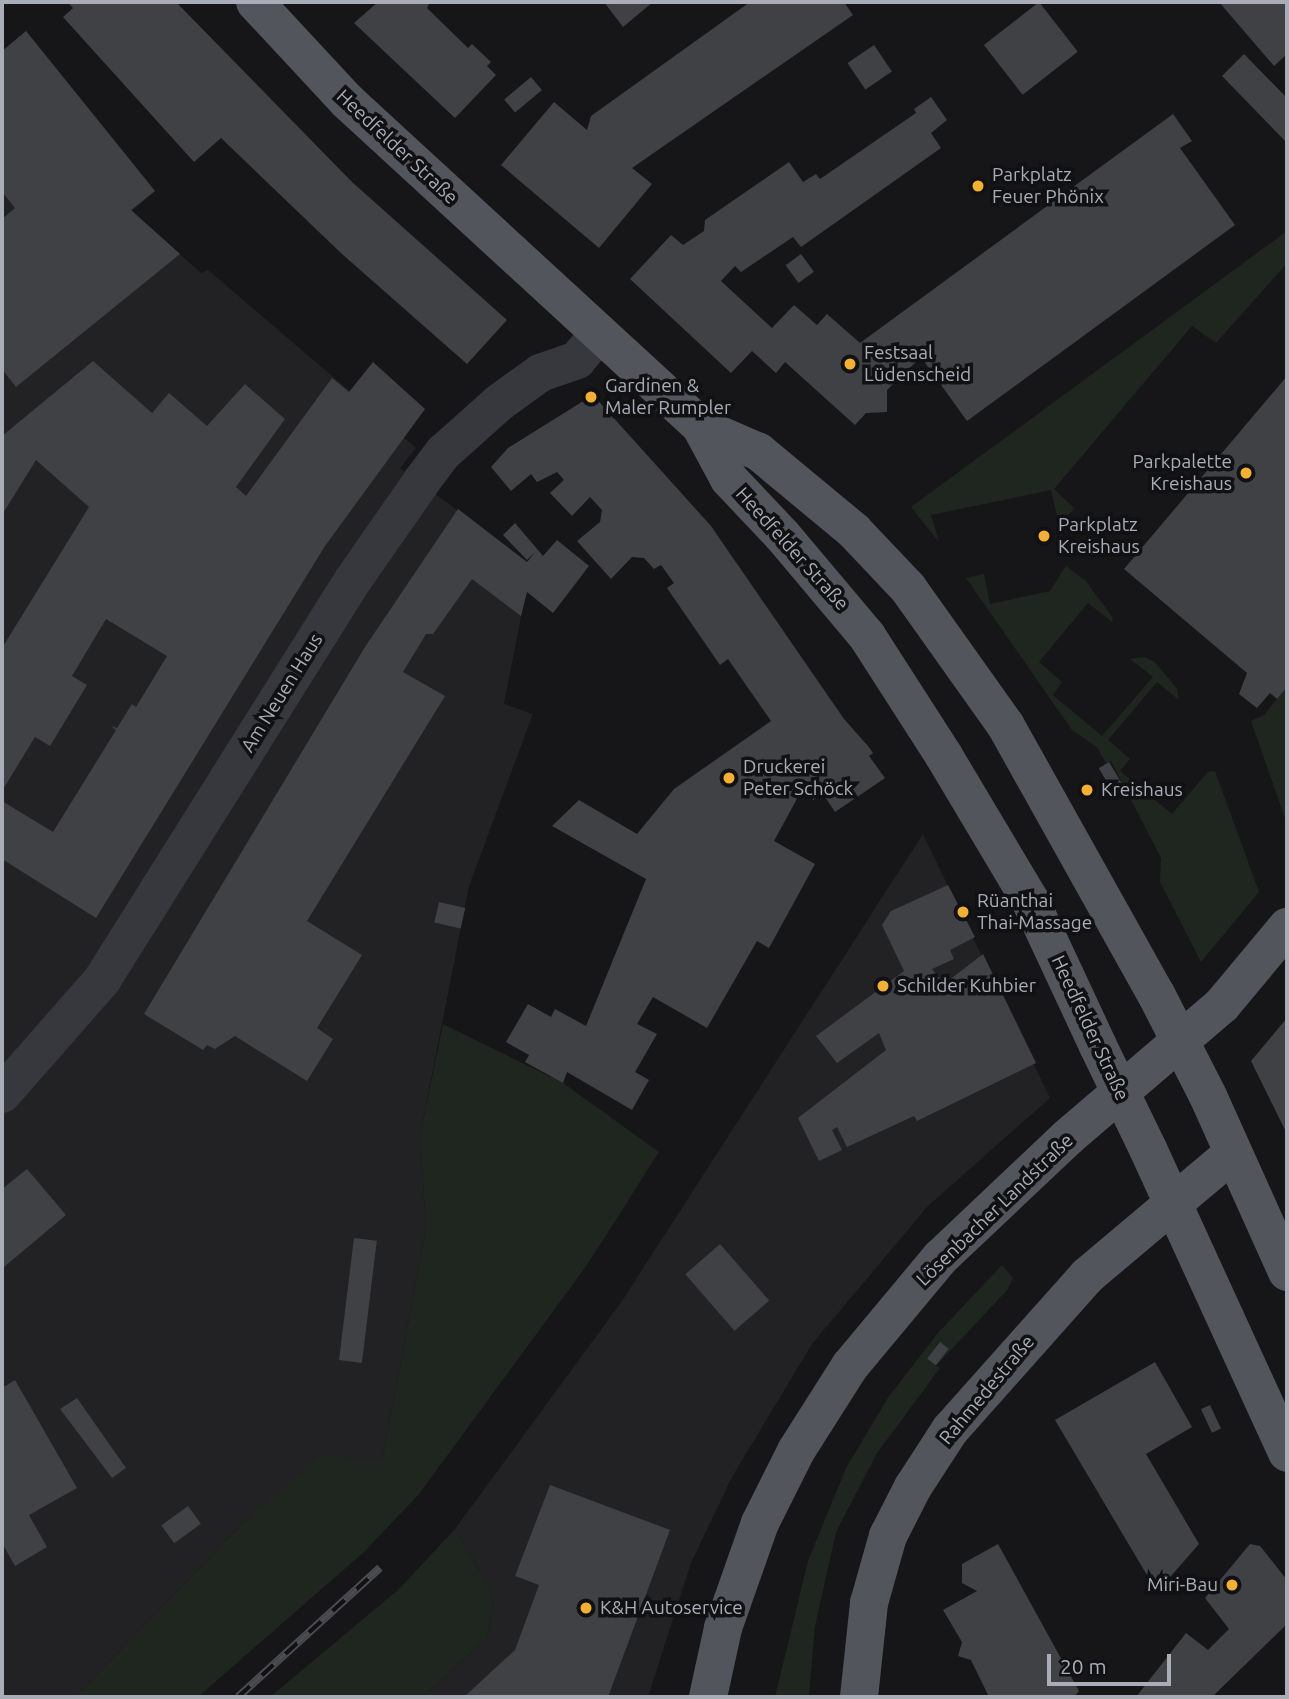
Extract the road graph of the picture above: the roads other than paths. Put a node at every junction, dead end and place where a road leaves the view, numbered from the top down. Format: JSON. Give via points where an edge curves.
{"nodes":[{"id":1,"x":255,"y":2,"type":"edge"},
{"id":2,"x":600,"y":333,"type":"junction"},
{"id":3,"x":701,"y":427,"type":"junction"},
{"id":4,"x":1287,"y":927,"type":"edge"},
{"id":5,"x":2,"y":1094,"type":"edge"},
{"id":6,"x":1232,"y":1154,"type":"junction"},
{"id":7,"x":1173,"y":1203,"type":"junction"},
{"id":8,"x":1287,"y":1272,"type":"edge"},
{"id":9,"x":1287,"y":1453,"type":"edge"},
{"id":10,"x":708,"y":1697,"type":"edge"},
{"id":11,"x":859,"y":1697,"type":"edge"}],
"edges":[{"from":1,"to":2,"type":"main road","name":"Heedfelder Straße","via":[[347,101]]},
{"from":2,"to":3,"type":"main road","name":"Heedfelder Straße"},
{"from":2,"to":5,"type":"street","name":"Am Neuen Haus","via":[[577,360],[540,373],[444,452],[353,580],[125,948],[73,1018]]},
{"from":3,"to":6,"type":"main road","name":"Heedfelder Straße","bridge":true,"via":[[760,452],[854,531],[908,588],[1006,726],[1156,994],[1209,1096]]},
{"from":3,"to":7,"type":"main road","name":"Heedfelder Straße","bridge":true,"via":[[729,479],[867,636],[1001,846]]},
{"from":4,"to":10,"type":"main road","name":"Lösenbacher Landstraße","via":[[1222,1004],[1068,1137],[940,1258],[850,1366],[796,1451],[760,1523],[723,1629]]},
{"from":6,"to":7,"type":"main road","name":"Rahmedestraße"},
{"from":6,"to":8,"type":"main road","name":"Heedfelder Straße"},
{"from":7,"to":9,"type":"main road","name":"Heedfelder Straße"},
{"from":7,"to":11,"type":"main road","name":"Rahmedestraße","via":[[1104,1259],[1066,1299],[950,1430],[912,1487],[888,1536],[869,1603]]}]}
